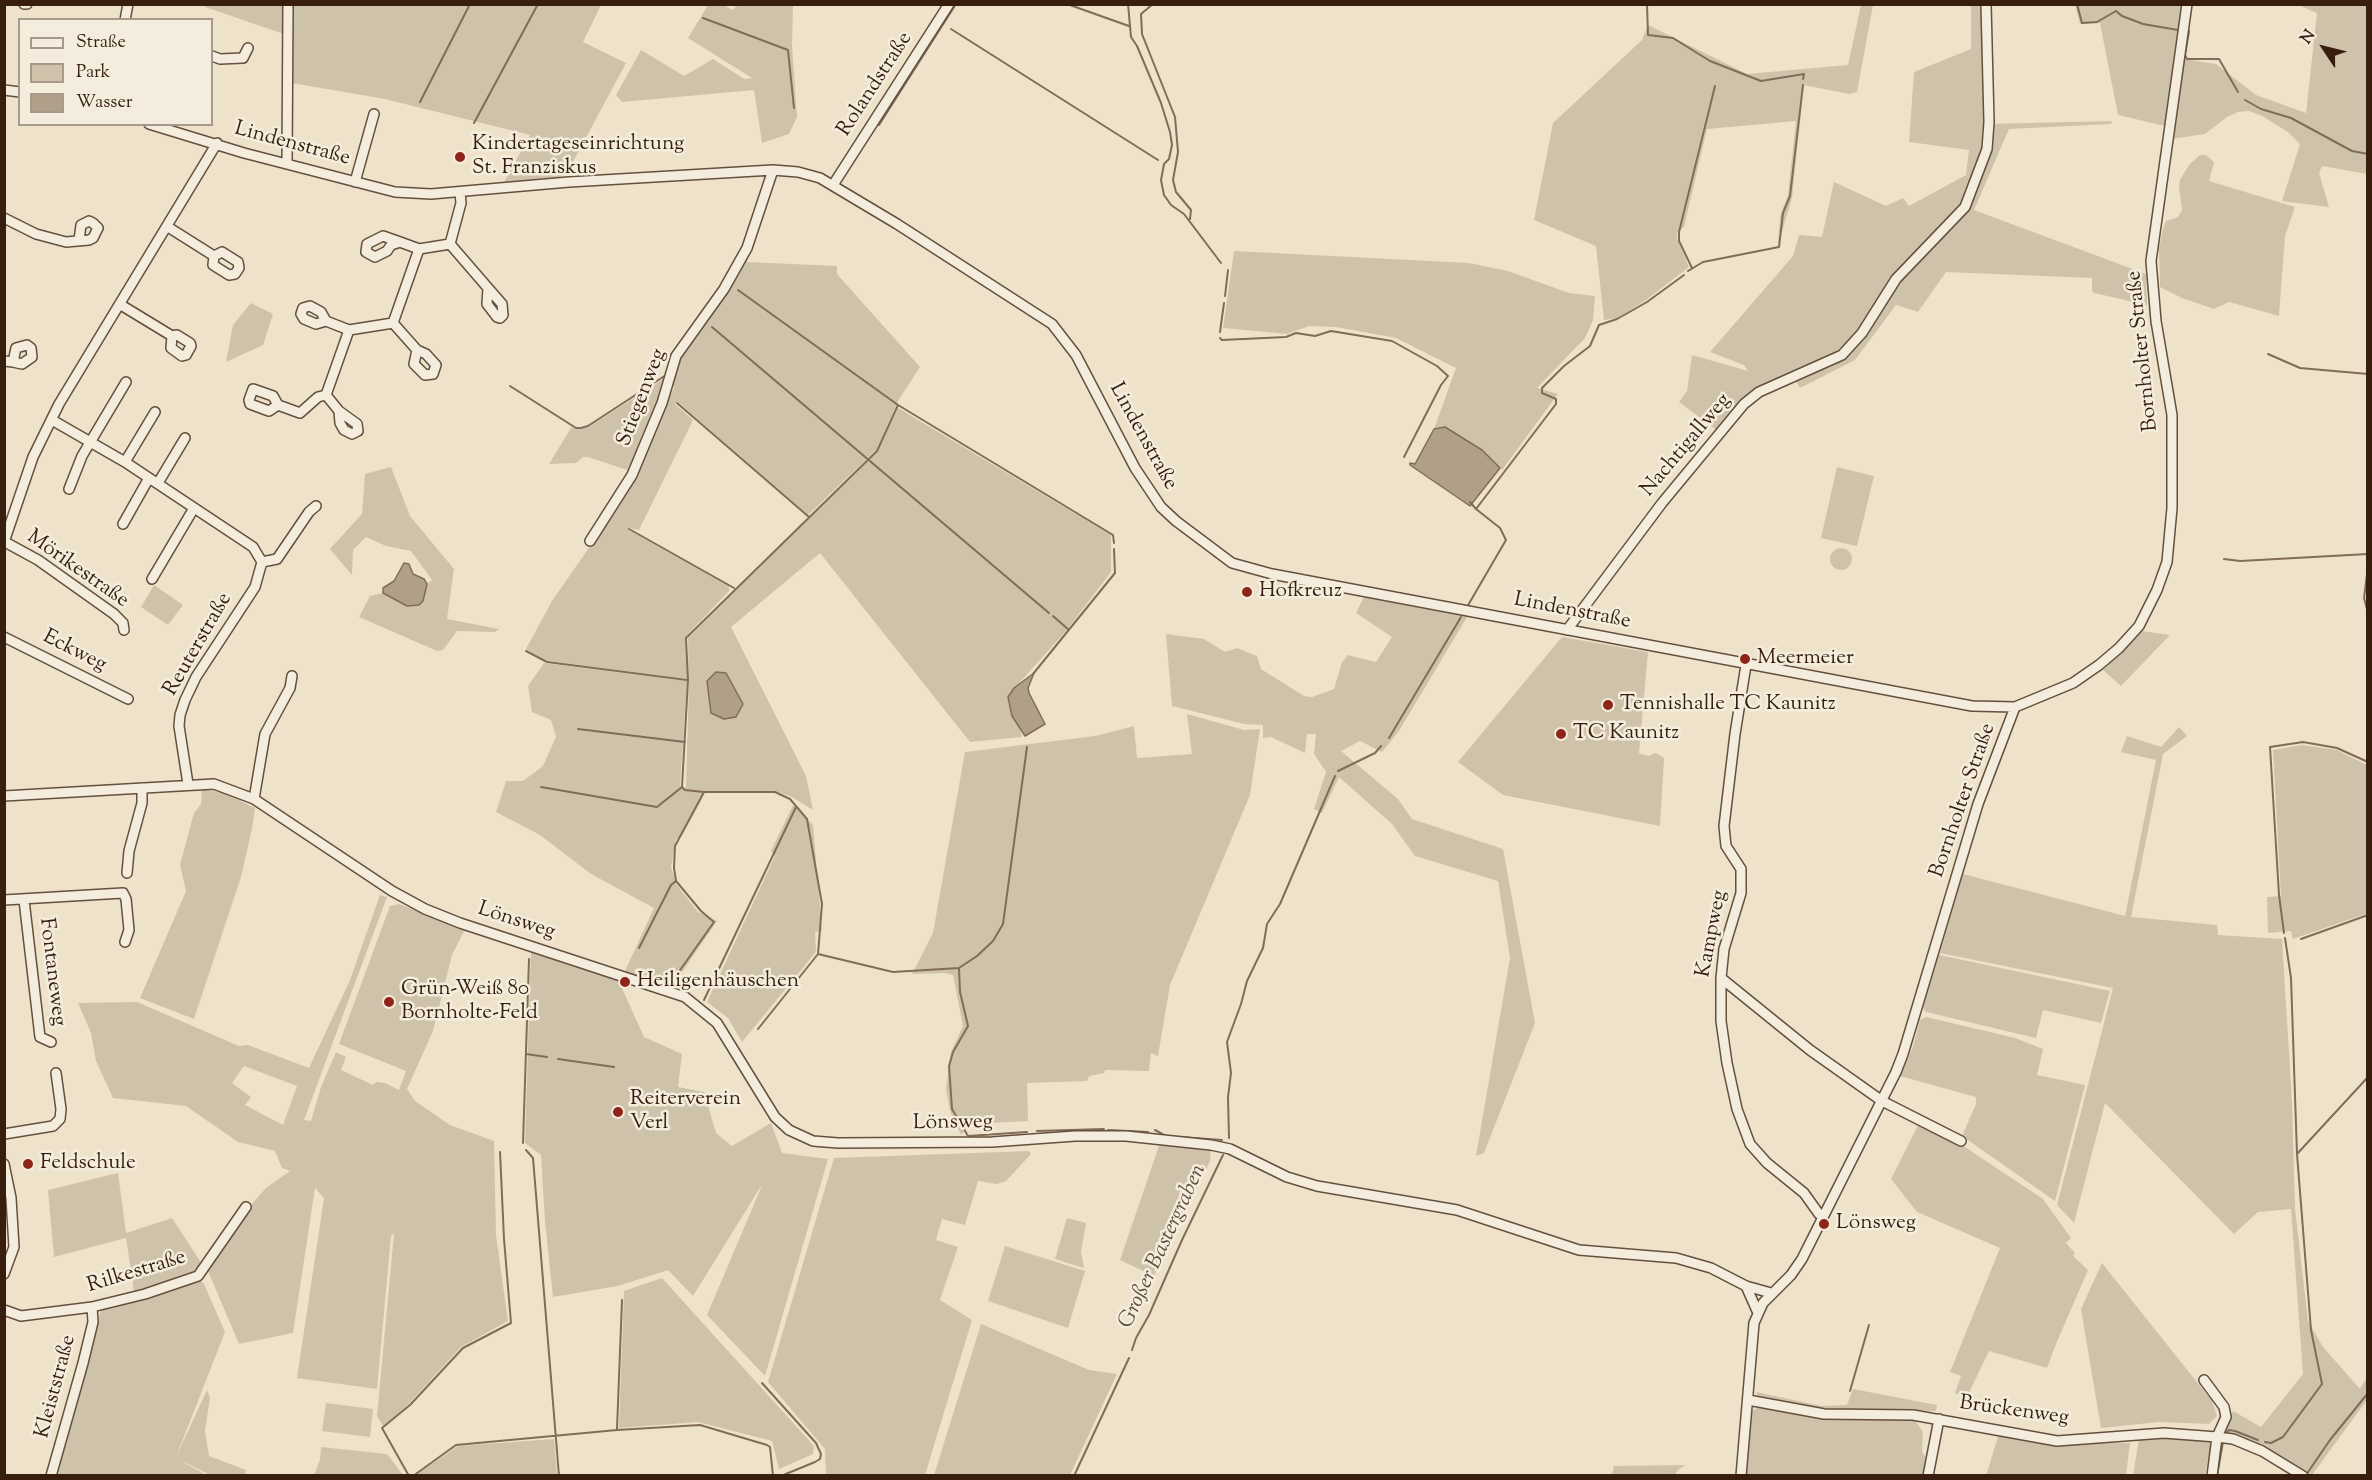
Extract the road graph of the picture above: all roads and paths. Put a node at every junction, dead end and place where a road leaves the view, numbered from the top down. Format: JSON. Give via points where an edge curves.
{"nodes":[{"id":1,"x":288,"y":4,"type":"edge"},
{"id":2,"x":950,"y":4,"type":"edge"},
{"id":3,"x":1986,"y":4,"type":"edge"},
{"id":4,"x":2187,"y":4,"type":"edge"},
{"id":5,"x":248,"y":48,"type":"dead end"},
{"id":6,"x":213,"y":56,"type":"edge"},
{"id":7,"x":374,"y":114,"type":"dead end"},
{"id":8,"x":156,"y":126,"type":"edge"},
{"id":9,"x":217,"y":143,"type":"junction"},
{"id":10,"x":287,"y":164,"type":"junction"},
{"id":11,"x":773,"y":170,"type":"junction"},
{"id":12,"x":355,"y":182,"type":"junction"},
{"id":13,"x":833,"y":185,"type":"junction"},
{"id":14,"x":460,"y":192,"type":"junction"},
{"id":15,"x":4,"y":218,"type":"edge"},
{"id":16,"x":168,"y":227,"type":"junction"},
{"id":17,"x":79,"y":240,"type":"dead end"},
{"id":18,"x":400,"y":242,"type":"dead end"},
{"id":19,"x":450,"y":244,"type":"junction"},
{"id":20,"x":419,"y":249,"type":"junction"},
{"id":21,"x":214,"y":256,"type":"dead end"},
{"id":22,"x":488,"y":288,"type":"dead end"},
{"id":23,"x":121,"y":305,"type":"junction"},
{"id":24,"x":326,"y":321,"type":"dead end"},
{"id":25,"x":393,"y":322,"type":"junction"},
{"id":26,"x":349,"y":330,"type":"junction"},
{"id":27,"x":171,"y":336,"type":"dead end"},
{"id":28,"x":417,"y":350,"type":"dead end"},
{"id":29,"x":126,"y":382,"type":"dead end"},
{"id":30,"x":327,"y":395,"type":"junction"},
{"id":31,"x":278,"y":405,"type":"dead end"},
{"id":32,"x":339,"y":411,"type":"dead end"},
{"id":33,"x":155,"y":412,"type":"dead end"},
{"id":34,"x":52,"y":420,"type":"junction"},
{"id":35,"x":185,"y":438,"type":"dead end"},
{"id":36,"x":90,"y":441,"type":"junction"},
{"id":37,"x":125,"y":462,"type":"junction"},
{"id":38,"x":154,"y":480,"type":"junction"},
{"id":39,"x":69,"y":489,"type":"dead end"},
{"id":40,"x":316,"y":506,"type":"dead end"},
{"id":41,"x":194,"y":508,"type":"junction"},
{"id":42,"x":123,"y":524,"type":"dead end"},
{"id":43,"x":590,"y":541,"type":"dead end"},
{"id":44,"x":5,"y":542,"type":"edge"},
{"id":45,"x":262,"y":562,"type":"junction"},
{"id":46,"x":152,"y":579,"type":"dead end"},
{"id":47,"x":124,"y":630,"type":"dead end"},
{"id":48,"x":1567,"y":630,"type":"junction"},
{"id":49,"x":4,"y":637,"type":"edge"},
{"id":50,"x":1746,"y":665,"type":"junction"},
{"id":51,"x":292,"y":676,"type":"dead end"},
{"id":52,"x":128,"y":699,"type":"dead end"},
{"id":53,"x":2015,"y":707,"type":"junction"},
{"id":54,"x":188,"y":784,"type":"junction"},
{"id":55,"x":142,"y":788,"type":"junction"},
{"id":56,"x":4,"y":796,"type":"edge"},
{"id":57,"x":254,"y":799,"type":"junction"},
{"id":58,"x":127,"y":873,"type":"dead end"},
{"id":59,"x":4,"y":900,"type":"edge"},
{"id":60,"x":24,"y":900,"type":"junction"},
{"id":61,"x":125,"y":942,"type":"dead end"},
{"id":62,"x":1721,"y":978,"type":"junction"},
{"id":63,"x":51,"y":1042,"type":"dead end"},
{"id":64,"x":56,"y":1073,"type":"dead end"},
{"id":65,"x":1882,"y":1101,"type":"junction"},
{"id":66,"x":4,"y":1134,"type":"edge"},
{"id":67,"x":1961,"y":1141,"type":"dead end"},
{"id":68,"x":4,"y":1164,"type":"edge"},
{"id":69,"x":246,"y":1207,"type":"dead end"},
{"id":70,"x":1823,"y":1216,"type":"junction"},
{"id":71,"x":4,"y":1274,"type":"edge"},
{"id":72,"x":1746,"y":1286,"type":"junction"},
{"id":73,"x":1771,"y":1293,"type":"junction"},
{"id":74,"x":92,"y":1307,"type":"junction"},
{"id":75,"x":4,"y":1310,"type":"edge"},
{"id":76,"x":1758,"y":1313,"type":"junction"},
{"id":77,"x":2204,"y":1380,"type":"dead end"},
{"id":78,"x":1748,"y":1400,"type":"junction"},
{"id":79,"x":1939,"y":1419,"type":"junction"},
{"id":80,"x":2217,"y":1437,"type":"junction"},
{"id":81,"x":2302,"y":1474,"type":"edge"},
{"id":82,"x":51,"y":1476,"type":"edge"},
{"id":83,"x":1741,"y":1476,"type":"edge"},
{"id":84,"x":1928,"y":1476,"type":"edge"},
{"id":85,"x":2211,"y":1476,"type":"edge"}],
"edges":[{"from":1,"to":10,"type":"street"},
{"from":2,"to":13,"type":"street","name":"Rolandstraße"},
{"from":3,"to":48,"type":"street","name":"Nachtigallweg","via":[[1987,149],[1965,207],[1896,279],[1862,333],[1842,355],[1759,392],[1744,404],[1662,503]]},
{"from":4,"to":53,"type":"street","name":"Bornholter Straße","via":[[2151,261],[2156,321],[2172,415],[2172,508],[2167,562],[2139,626],[2119,648],[2073,683]]},
{"from":5,"to":6,"type":"street","via":[[243,58]]},
{"from":7,"to":12,"type":"street","name":"Lindenstraße"},
{"from":8,"to":9,"type":"street","name":"Lindenstraße"},
{"from":9,"to":10,"type":"street","name":"Lindenstraße"},
{"from":9,"to":16,"type":"street"},
{"from":10,"to":12,"type":"street","name":"Lindenstraße"},
{"from":11,"to":13,"type":"street","name":"Lindenstraße","via":[[798,172]]},
{"from":11,"to":14,"type":"street","name":"Lindenstraße"},
{"from":11,"to":43,"type":"street","name":"Stiegenweg","via":[[747,248],[724,289],[676,356],[662,403],[632,475]]},
{"from":12,"to":14,"type":"street","name":"Lindenstraße","via":[[395,192]]},
{"from":13,"to":48,"type":"street","name":"Lindenstraße","via":[[1052,324],[1076,355],[1135,468],[1161,507],[1232,563],[1271,574]]},
{"from":14,"to":19,"type":"street","via":[[461,203]]},
{"from":15,"to":17,"type":"street","via":[[46,237],[66,242]]},
{"from":16,"to":21,"type":"street"},
{"from":16,"to":23,"type":"street"},
{"from":18,"to":20,"type":"street"},
{"from":19,"to":20,"type":"street"},
{"from":19,"to":22,"type":"street"},
{"from":20,"to":25,"type":"street"},
{"from":23,"to":27,"type":"street"},
{"from":23,"to":34,"type":"street"},
{"from":24,"to":26,"type":"street"},
{"from":25,"to":26,"type":"street"},
{"from":25,"to":28,"type":"street"},
{"from":26,"to":30,"type":"street"},
{"from":29,"to":36,"type":"street"},
{"from":30,"to":31,"type":"street","via":[[318,397],[300,413]]},
{"from":30,"to":32,"type":"street"},
{"from":33,"to":37,"type":"street"},
{"from":34,"to":36,"type":"street"},
{"from":34,"to":44,"type":"street","via":[[33,457]]},
{"from":35,"to":38,"type":"street"},
{"from":36,"to":37,"type":"street"},
{"from":36,"to":39,"type":"street"},
{"from":37,"to":38,"type":"street"},
{"from":38,"to":41,"type":"street"},
{"from":38,"to":42,"type":"street"},
{"from":40,"to":45,"type":"street","via":[[277,559]]},
{"from":41,"to":45,"type":"street","via":[[253,547]]},
{"from":41,"to":46,"type":"street"},
{"from":44,"to":47,"type":"street","name":"Mörikestraße","via":[[38,560],[114,614]]},
{"from":45,"to":54,"type":"street","name":"Reuterstraße","via":[[255,587],[196,677],[180,715]]},
{"from":48,"to":50,"type":"street","name":"Lindenstraße"},
{"from":49,"to":52,"type":"street","name":"Eckweg"},
{"from":50,"to":53,"type":"street","name":"Lindenstraße","via":[[1972,706]]},
{"from":50,"to":62,"type":"street","name":"Kampweg","via":[[1724,826],[1726,846],[1741,869],[1741,893]]},
{"from":51,"to":57,"type":"street","via":[[290,688],[265,734]]},
{"from":53,"to":65,"type":"street","name":"Bornholter Straße","via":[[1978,804],[1903,1054]]},
{"from":54,"to":55,"type":"street","name":"Lönsweg"},
{"from":54,"to":57,"type":"street","name":"Lönsweg","via":[[214,784]]},
{"from":55,"to":56,"type":"street","name":"Lönsweg"},
{"from":55,"to":58,"type":"street"},
{"from":57,"to":72,"type":"street","name":"Lönsweg","via":[[425,909],[685,997],[717,1023],[776,1118],[789,1130],[813,1141],[960,1142],[1126,1136],[1211,1145],[1230,1149],[1287,1177],[1317,1186],[1457,1210],[1579,1250],[1676,1258],[1711,1268]]},
{"from":59,"to":60,"type":"street"},
{"from":60,"to":61,"type":"street","via":[[123,893],[129,930]]},
{"from":60,"to":63,"type":"street","name":"Fontaneweg","via":[[40,1037]]},
{"from":62,"to":65,"type":"street","via":[[1810,1050]]},
{"from":62,"to":70,"type":"street","name":"Kampweg","via":[[1721,1021],[1743,1129],[1767,1163],[1804,1193]]},
{"from":64,"to":66,"type":"street","via":[[60,1119],[53,1126]]},
{"from":65,"to":67,"type":"street"},
{"from":65,"to":70,"type":"street","name":"Bornholter Straße"},
{"from":68,"to":71,"type":"street","via":[[14,1247]]},
{"from":69,"to":74,"type":"street","name":"Rilkestraße","via":[[198,1276]]},
{"from":70,"to":73,"type":"street","name":"Bornholter Straße","via":[[1802,1260]]},
{"from":72,"to":73,"type":"street","name":"Lönsweg"},
{"from":72,"to":76,"type":"street"},
{"from":73,"to":76,"type":"street","name":"Bornholter Straße"},
{"from":74,"to":75,"type":"street","name":"Rilkestraße","via":[[21,1316]]},
{"from":74,"to":82,"type":"street","name":"Kleiststraße","via":[[86,1353]]},
{"from":76,"to":78,"type":"street","name":"Bornholter Straße"},
{"from":77,"to":80,"type":"street","via":[[2224,1407],[2226,1417]]},
{"from":78,"to":79,"type":"street","name":"Brückenweg","via":[[1824,1414]]},
{"from":78,"to":83,"type":"street","name":"Bornholter Straße"},
{"from":79,"to":80,"type":"street","name":"Brückenweg","via":[[2057,1441],[2164,1433]]},
{"from":79,"to":84,"type":"street"},
{"from":80,"to":81,"type":"street","name":"Brückenweg","via":[[2262,1451]]},
{"from":80,"to":85,"type":"street"}]}
